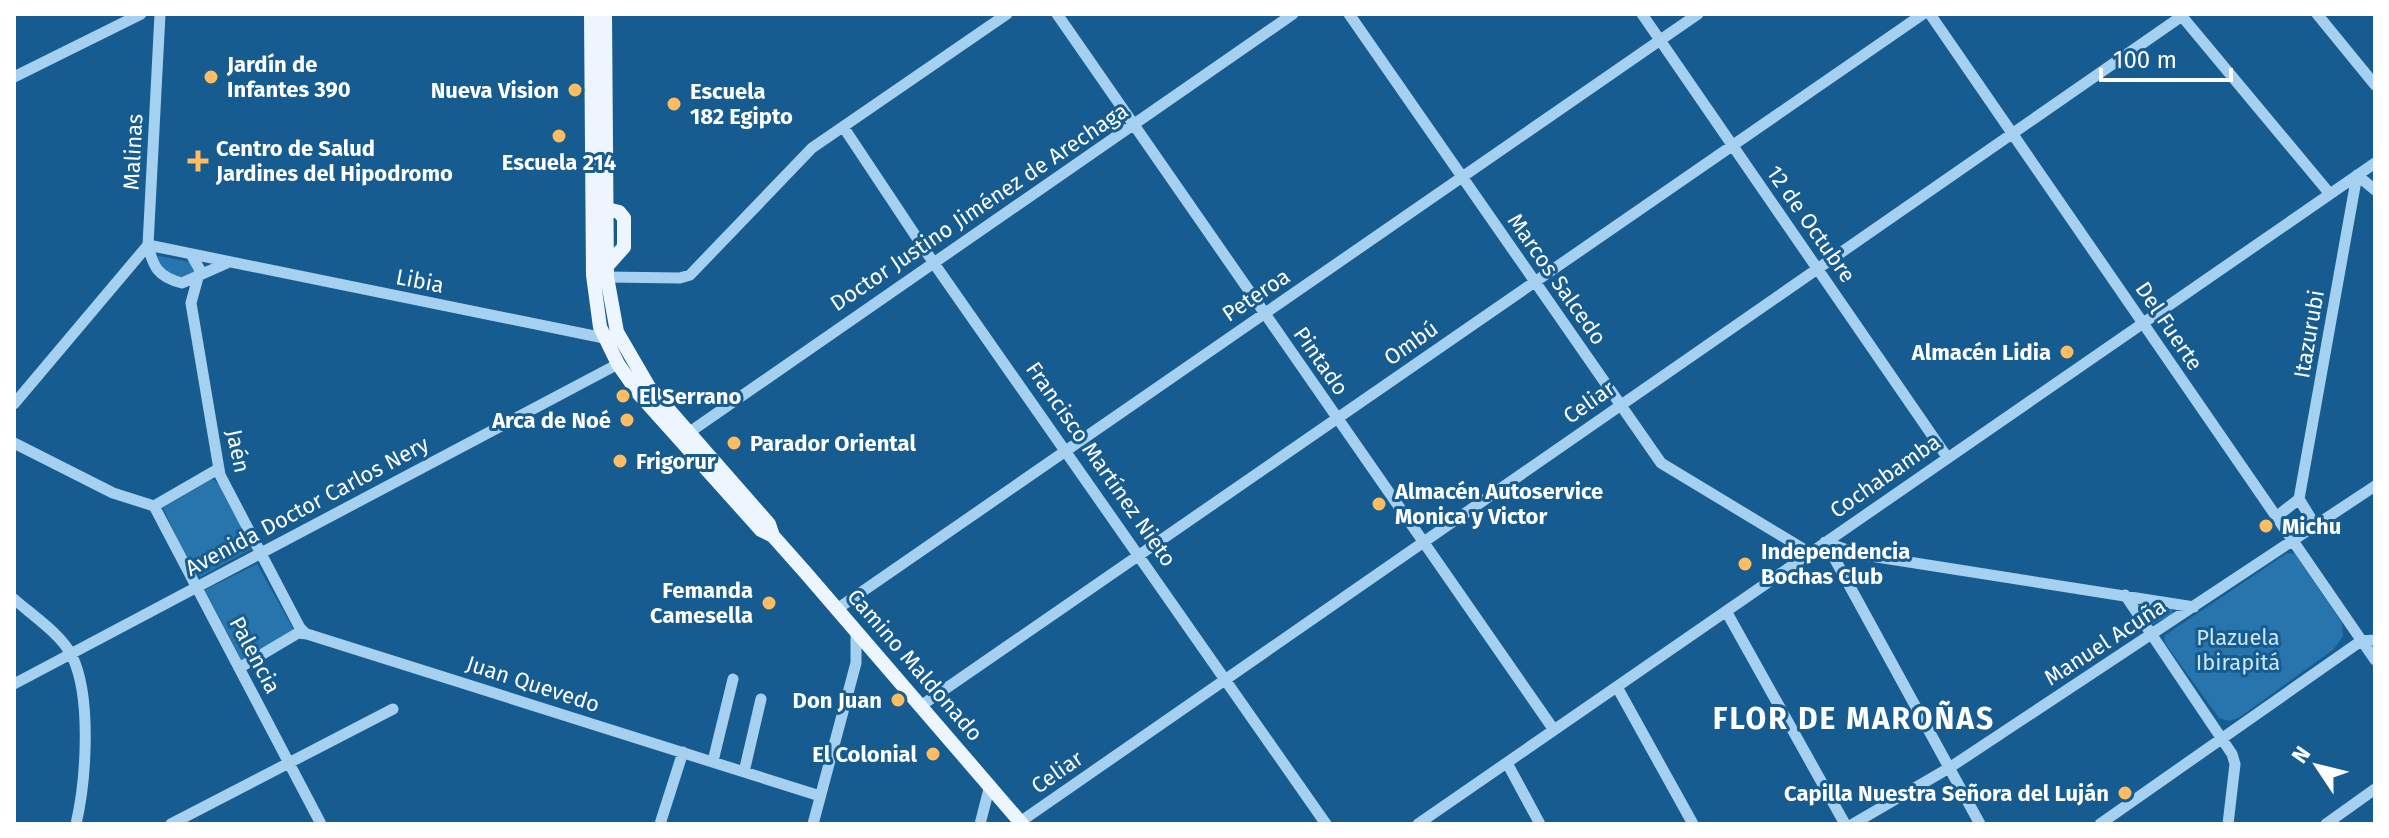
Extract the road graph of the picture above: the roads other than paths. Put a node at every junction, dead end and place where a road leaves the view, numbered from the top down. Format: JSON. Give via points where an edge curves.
{"nodes":[{"id":1,"x":141,"y":14,"type":"edge"},
{"id":2,"x":160,"y":14,"type":"edge"},
{"id":3,"x":591,"y":14,"type":"edge"},
{"id":4,"x":605,"y":14,"type":"edge"},
{"id":5,"x":1007,"y":14,"type":"edge"},
{"id":6,"x":1057,"y":14,"type":"edge"},
{"id":7,"x":1293,"y":14,"type":"edge"},
{"id":8,"x":1349,"y":14,"type":"edge"},
{"id":9,"x":1642,"y":14,"type":"edge"},
{"id":10,"x":1698,"y":14,"type":"edge"},
{"id":11,"x":1923,"y":14,"type":"edge"},
{"id":12,"x":1930,"y":14,"type":"edge"},
{"id":13,"x":2317,"y":14,"type":"edge"},
{"id":14,"x":2181,"y":15,"type":"edge"},
{"id":15,"x":1660,"y":40,"type":"junction"},
{"id":16,"x":14,"y":77,"type":"edge"},
{"id":17,"x":2375,"y":85,"type":"edge"},
{"id":18,"x":1133,"y":127,"type":"junction"},
{"id":19,"x":844,"y":128,"type":"junction"},
{"id":20,"x":2012,"y":132,"type":"junction"},
{"id":21,"x":1732,"y":146,"type":"junction"},
{"id":22,"x":2375,"y":163,"type":"edge"},
{"id":23,"x":2357,"y":175,"type":"junction"},
{"id":24,"x":1463,"y":179,"type":"junction"},
{"id":25,"x":2375,"y":190,"type":"edge"},
{"id":26,"x":2330,"y":194,"type":"junction"},
{"id":27,"x":599,"y":208,"type":"junction"},
{"id":28,"x":148,"y":245,"type":"junction"},
{"id":29,"x":192,"y":256,"type":"junction"},
{"id":30,"x":933,"y":262,"type":"junction"},
{"id":31,"x":227,"y":263,"type":"junction"},
{"id":32,"x":1816,"y":268,"type":"junction"},
{"id":33,"x":154,"y":270,"type":"junction"},
{"id":34,"x":607,"y":271,"type":"junction"},
{"id":35,"x":199,"y":278,"type":"junction"},
{"id":36,"x":173,"y":281,"type":"junction"},
{"id":37,"x":119,"y":282,"type":"junction"},
{"id":38,"x":1534,"y":282,"type":"junction"},
{"id":39,"x":191,"y":303,"type":"junction"},
{"id":40,"x":1264,"y":314,"type":"junction"},
{"id":41,"x":2144,"y":324,"type":"junction"},
{"id":42,"x":604,"y":338,"type":"junction"},
{"id":43,"x":618,"y":364,"type":"junction"},
{"id":44,"x":14,"y":404,"type":"edge"},
{"id":45,"x":1621,"y":404,"type":"junction"},
{"id":46,"x":1336,"y":418,"type":"junction"},
{"id":47,"x":684,"y":436,"type":"junction"},
{"id":48,"x":14,"y":443,"type":"edge"},
{"id":49,"x":1066,"y":450,"type":"junction"},
{"id":50,"x":1947,"y":457,"type":"junction"},
{"id":51,"x":218,"y":469,"type":"junction"},
{"id":52,"x":2375,"y":486,"type":"edge"},
{"id":53,"x":2299,"y":499,"type":"junction"},
{"id":54,"x":154,"y":506,"type":"junction"},
{"id":55,"x":2276,"y":517,"type":"junction"},
{"id":56,"x":2315,"y":525,"type":"junction"},
{"id":57,"x":2293,"y":541,"type":"junction"},
{"id":58,"x":1423,"y":542,"type":"junction"},
{"id":59,"x":1825,"y":542,"type":"junction"},
{"id":60,"x":1140,"y":553,"type":"junction"},
{"id":61,"x":1810,"y":553,"type":"junction"},
{"id":62,"x":262,"y":554,"type":"junction"},
{"id":63,"x":197,"y":588,"type":"junction"},
{"id":64,"x":2125,"y":595,"type":"junction"},
{"id":65,"x":14,"y":599,"type":"edge"},
{"id":66,"x":2194,"y":607,"type":"junction"},
{"id":67,"x":837,"y":609,"type":"junction"},
{"id":68,"x":1726,"y":611,"type":"junction"},
{"id":69,"x":856,"y":630,"type":"junction"},
{"id":70,"x":307,"y":634,"type":"junction"},
{"id":71,"x":2152,"y":634,"type":"junction"},
{"id":72,"x":2375,"y":640,"type":"edge"},
{"id":73,"x":2361,"y":641,"type":"junction"},
{"id":74,"x":71,"y":654,"type":"junction"},
{"id":75,"x":880,"y":656,"type":"junction"},
{"id":76,"x":2375,"y":660,"type":"edge"},
{"id":77,"x":856,"y":663,"type":"junction"},
{"id":78,"x":239,"y":668,"type":"junction"},
{"id":79,"x":1226,"y":678,"type":"junction"},
{"id":80,"x":733,"y":679,"type":"dead end"},
{"id":81,"x":14,"y":684,"type":"edge"},
{"id":82,"x":1617,"y":687,"type":"junction"},
{"id":83,"x":761,"y":699,"type":"dead end"},
{"id":84,"x":922,"y":705,"type":"junction"},
{"id":85,"x":393,"y":709,"type":"dead end"},
{"id":86,"x":1554,"y":730,"type":"junction"},
{"id":87,"x":2222,"y":737,"type":"junction"},
{"id":88,"x":683,"y":752,"type":"junction"},
{"id":89,"x":713,"y":761,"type":"junction"},
{"id":90,"x":288,"y":762,"type":"junction"},
{"id":91,"x":1507,"y":763,"type":"junction"},
{"id":92,"x":1949,"y":768,"type":"junction"},
{"id":93,"x":744,"y":772,"type":"junction"},
{"id":94,"x":990,"y":785,"type":"junction"},
{"id":95,"x":2375,"y":789,"type":"edge"},
{"id":96,"x":820,"y":796,"type":"junction"},
{"id":97,"x":1021,"y":823,"type":"edge"},
{"id":98,"x":76,"y":824,"type":"edge"},
{"id":99,"x":171,"y":824,"type":"edge"},
{"id":100,"x":321,"y":824,"type":"edge"},
{"id":101,"x":660,"y":824,"type":"edge"},
{"id":102,"x":813,"y":824,"type":"edge"},
{"id":103,"x":980,"y":824,"type":"edge"},
{"id":104,"x":1326,"y":824,"type":"edge"},
{"id":105,"x":1418,"y":824,"type":"edge"},
{"id":106,"x":1540,"y":824,"type":"edge"},
{"id":107,"x":1693,"y":824,"type":"edge"},
{"id":108,"x":1845,"y":824,"type":"edge"},
{"id":109,"x":1853,"y":824,"type":"edge"},
{"id":110,"x":1980,"y":824,"type":"edge"},
{"id":111,"x":2100,"y":824,"type":"edge"},
{"id":112,"x":2228,"y":824,"type":"edge"},
{"id":113,"x":2326,"y":824,"type":"edge"}],
"edges":[{"from":1,"to":16,"type":"street"},
{"from":2,"to":28,"type":"street","name":"Malinas"},
{"from":3,"to":27,"type":"main road","name":"Camino Maldonado"},
{"from":4,"to":27,"type":"main road","name":"Camino Maldonado"},
{"from":5,"to":19,"type":"street"},
{"from":6,"to":18,"type":"street","name":"Pintado"},
{"from":7,"to":18,"type":"street","name":"Doctor Justino Jiménez de Arechaga"},
{"from":8,"to":24,"type":"street","name":"Marcos Salcedo"},
{"from":9,"to":15,"type":"street","name":"12 de Octubre"},
{"from":10,"to":15,"type":"street","name":"Peteroa"},
{"from":11,"to":21,"type":"street","name":"Ombú"},
{"from":12,"to":20,"type":"street","name":"Del Fuerte"},
{"from":13,"to":17,"type":"street"},
{"from":14,"to":20,"type":"street","name":"Celiar"},
{"from":14,"to":26,"type":"street"},
{"from":15,"to":21,"type":"street","name":"12 de Octubre"},
{"from":15,"to":24,"type":"street","name":"Peteroa"},
{"from":18,"to":30,"type":"street","name":"Doctor Justino Jiménez de Arechaga"},
{"from":18,"to":40,"type":"street","name":"Pintado"},
{"from":19,"to":30,"type":"street","name":"Francisco Martínez Nieto"},
{"from":19,"to":34,"type":"street","via":[[812,148],[690,275]]},
{"from":20,"to":32,"type":"street","name":"Celiar"},
{"from":20,"to":41,"type":"street","name":"Del Fuerte"},
{"from":21,"to":32,"type":"street","name":"12 de Octubre"},
{"from":21,"to":38,"type":"street","name":"Ombú"},
{"from":22,"to":23,"type":"street","name":"Cochabamba"},
{"from":23,"to":25,"type":"street"},
{"from":23,"to":26,"type":"street","name":"Cochabamba"},
{"from":23,"to":53,"type":"street","name":"Itazurubi"},
{"from":24,"to":38,"type":"street","name":"Marcos Salcedo"},
{"from":24,"to":40,"type":"street","name":"Peteroa"},
{"from":26,"to":41,"type":"street","name":"Cochabamba"},
{"from":27,"to":34,"type":"main road","via":[[622,215],[624,229],[622,253]]},
{"from":27,"to":42,"type":"main road","name":"Camino Maldonado","via":[[594,294]]},
{"from":28,"to":29,"type":"street","name":"Libia"},
{"from":28,"to":33,"type":"street","name":"Malinas"},
{"from":28,"to":37,"type":"street"},
{"from":29,"to":31,"type":"street","name":"Libia"},
{"from":29,"to":35,"type":"street"},
{"from":30,"to":47,"type":"street","name":"Doctor Justino Jiménez de Arechaga"},
{"from":30,"to":49,"type":"street","name":"Francisco Martínez Nieto"},
{"from":31,"to":35,"type":"street"},
{"from":31,"to":42,"type":"street","name":"Libia"},
{"from":32,"to":45,"type":"street","name":"Celiar"},
{"from":32,"to":50,"type":"street","name":"12 de Octubre"},
{"from":33,"to":36,"type":"street"},
{"from":33,"to":37,"type":"street","via":[[138,271]]},
{"from":34,"to":47,"type":"main road","name":"Camino Maldonado","via":[[621,343]]},
{"from":35,"to":36,"type":"street"},
{"from":35,"to":39,"type":"street","name":"Jaén"},
{"from":36,"to":39,"type":"street"},
{"from":37,"to":44,"type":"street"},
{"from":38,"to":45,"type":"street","name":"Marcos Salcedo"},
{"from":38,"to":46,"type":"street","name":"Ombú"},
{"from":39,"to":51,"type":"street","name":"Jaén"},
{"from":40,"to":46,"type":"street","name":"Pintado"},
{"from":40,"to":49,"type":"street","name":"Peteroa"},
{"from":41,"to":50,"type":"street","name":"Cochabamba"},
{"from":41,"to":55,"type":"street","name":"Del Fuerte"},
{"from":42,"to":43,"type":"main road","name":"Camino Maldonado"},
{"from":43,"to":47,"type":"main road","name":"Camino Maldonado"},
{"from":43,"to":62,"type":"street","name":"Avenida Doctor Carlos Nery"},
{"from":45,"to":58,"type":"street","name":"Celiar"},
{"from":45,"to":61,"type":"street","name":"Marcos Salcedo","via":[[1669,469]]},
{"from":46,"to":58,"type":"street","name":"Pintado"},
{"from":46,"to":60,"type":"street","name":"Ombú"},
{"from":47,"to":67,"type":"main road","name":"Camino Maldonado","via":[[761,530],[773,536]]},
{"from":48,"to":54,"type":"street","via":[[113,493]]},
{"from":49,"to":60,"type":"street","name":"Francisco Martínez Nieto"},
{"from":49,"to":67,"type":"street","name":"Peteroa"},
{"from":50,"to":59,"type":"street","name":"Cochabamba"},
{"from":51,"to":54,"type":"street"},
{"from":51,"to":62,"type":"street","name":"Jaén"},
{"from":52,"to":56,"type":"street","name":"Manuel Acuña"},
{"from":53,"to":55,"type":"street"},
{"from":53,"to":56,"type":"street"},
{"from":54,"to":63,"type":"street","name":"Palencia"},
{"from":55,"to":57,"type":"street","name":"Del Fuerte"},
{"from":56,"to":57,"type":"street","name":"Manuel Acuña"},
{"from":57,"to":66,"type":"street","name":"Manuel Acuña"},
{"from":57,"to":73,"type":"street","name":"Del Fuerte"},
{"from":58,"to":79,"type":"street","name":"Celiar"},
{"from":58,"to":86,"type":"street","name":"Pintado"},
{"from":59,"to":61,"type":"street","name":"Cochabamba"},
{"from":59,"to":64,"type":"street","via":[[1858,554]]},
{"from":59,"to":92,"type":"street"},
{"from":60,"to":79,"type":"street","name":"Francisco Martínez Nieto"},
{"from":60,"to":84,"type":"street","name":"Ombú"},
{"from":61,"to":68,"type":"street","name":"Cochabamba"},
{"from":62,"to":63,"type":"street","name":"Avenida Doctor Carlos Nery"},
{"from":62,"to":70,"type":"street","name":"Jaén"},
{"from":63,"to":74,"type":"street","name":"Avenida Doctor Carlos Nery"},
{"from":63,"to":78,"type":"street","name":"Palencia"},
{"from":64,"to":66,"type":"street"},
{"from":64,"to":71,"type":"street"},
{"from":65,"to":74,"type":"street"},
{"from":66,"to":71,"type":"street","name":"Manuel Acuña"},
{"from":67,"to":69,"type":"main road","name":"Camino Maldonado"},
{"from":68,"to":82,"type":"street","name":"Cochabamba"},
{"from":68,"to":108,"type":"street"},
{"from":69,"to":75,"type":"main road","name":"Camino Maldonado"},
{"from":69,"to":77,"type":"street"},
{"from":70,"to":78,"type":"street","via":[[298,633]]},
{"from":70,"to":88,"type":"street","name":"Juan Quevedo"},
{"from":71,"to":87,"type":"street"},
{"from":71,"to":92,"type":"street","name":"Manuel Acuña"},
{"from":72,"to":73,"type":"street"},
{"from":73,"to":76,"type":"street","name":"Del Fuerte"},
{"from":73,"to":87,"type":"street"},
{"from":74,"to":81,"type":"street","name":"Avenida Doctor Carlos Nery"},
{"from":74,"to":98,"type":"street","via":[[81,691],[84,753]]},
{"from":75,"to":77,"type":"street","via":[[868,655]]},
{"from":75,"to":84,"type":"main road","name":"Camino Maldonado"},
{"from":77,"to":96,"type":"street"},
{"from":78,"to":90,"type":"street","name":"Palencia"},
{"from":79,"to":97,"type":"street","name":"Celiar"},
{"from":79,"to":104,"type":"street","name":"Francisco Martínez Nieto"},
{"from":80,"to":89,"type":"street"},
{"from":82,"to":86,"type":"street","name":"Cochabamba"},
{"from":82,"to":107,"type":"street"},
{"from":83,"to":93,"type":"street"},
{"from":84,"to":94,"type":"main road","name":"Camino Maldonado"},
{"from":85,"to":90,"type":"street"},
{"from":86,"to":91,"type":"street","name":"Cochabamba"},
{"from":87,"to":111,"type":"street"},
{"from":87,"to":112,"type":"street","via":[[2235,764]]},
{"from":88,"to":89,"type":"street","name":"Juan Quevedo"},
{"from":88,"to":101,"type":"street"},
{"from":89,"to":93,"type":"street","name":"Juan Quevedo"},
{"from":90,"to":99,"type":"street"},
{"from":90,"to":100,"type":"street","name":"Palencia"},
{"from":91,"to":105,"type":"street","name":"Cochabamba"},
{"from":91,"to":106,"type":"street"},
{"from":92,"to":109,"type":"street","name":"Manuel Acuña"},
{"from":92,"to":110,"type":"street"},
{"from":93,"to":96,"type":"street","name":"Juan Quevedo"},
{"from":94,"to":97,"type":"main road","name":"Camino Maldonado"},
{"from":94,"to":103,"type":"street"},
{"from":95,"to":113,"type":"street"},
{"from":96,"to":102,"type":"street"}]}
